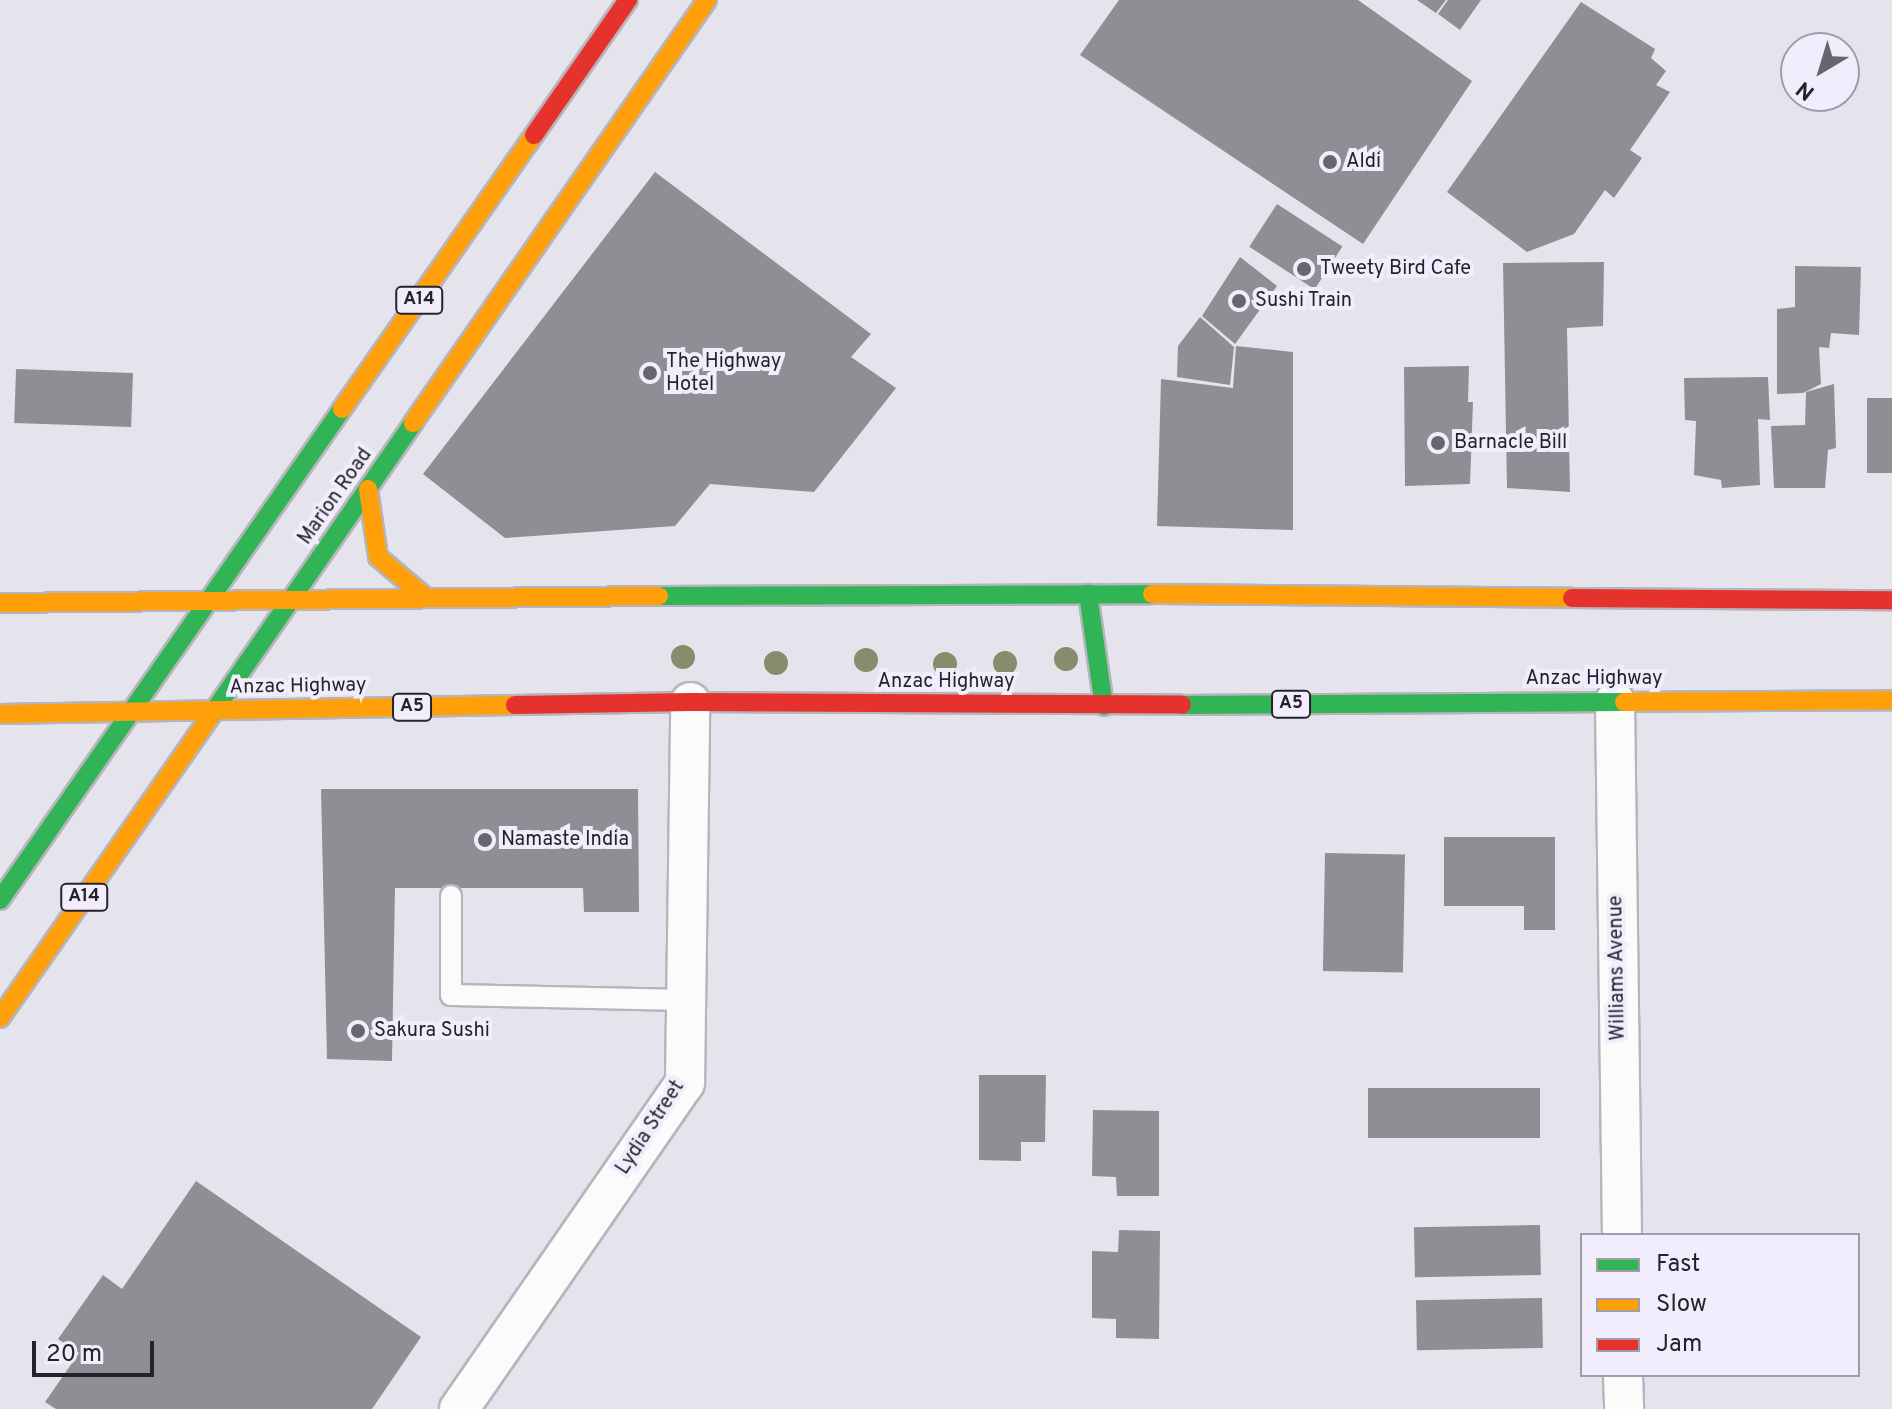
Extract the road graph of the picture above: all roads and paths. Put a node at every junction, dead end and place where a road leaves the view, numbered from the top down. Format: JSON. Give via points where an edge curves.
{"nodes":[{"id":1,"x":628,"y":0,"type":"edge"},
{"id":2,"x":707,"y":0,"type":"edge"},
{"id":3,"x":368,"y":489,"type":"junction"},
{"id":4,"x":1088,"y":594,"type":"junction"},
{"id":5,"x":425,"y":597,"type":"junction"},
{"id":6,"x":291,"y":599,"type":"junction"},
{"id":7,"x":210,"y":600,"type":"junction"},
{"id":8,"x":1892,"y":600,"type":"edge"},
{"id":9,"x":0,"y":603,"type":"edge"},
{"id":10,"x":1892,"y":700,"type":"edge"},
{"id":11,"x":1615,"y":701,"type":"junction"},
{"id":12,"x":690,"y":702,"type":"junction"},
{"id":13,"x":1104,"y":706,"type":"junction"},
{"id":14,"x":214,"y":710,"type":"junction"},
{"id":15,"x":132,"y":712,"type":"junction"},
{"id":16,"x":0,"y":714,"type":"edge"},
{"id":17,"x":451,"y":896,"type":"dead end"},
{"id":18,"x":0,"y":900,"type":"edge"},
{"id":19,"x":686,"y":1000,"type":"junction"},
{"id":20,"x":0,"y":1018,"type":"edge"},
{"id":21,"x":1622,"y":1233,"type":"edge"},
{"id":22,"x":1623,"y":1377,"type":"edge"},
{"id":23,"x":459,"y":1409,"type":"edge"},
{"id":24,"x":1624,"y":1409,"type":"edge"}],
"edges":[{"from":1,"to":7,"type":"main road","number":"A14"},
{"from":2,"to":3,"type":"main road","name":"Marion Road","number":"A14"},
{"from":3,"to":5,"type":"main road","via":[[378,557]]},
{"from":3,"to":6,"type":"main road","name":"Marion Road","number":"A14"},
{"from":4,"to":5,"type":"main road"},
{"from":4,"to":8,"type":"main road"},
{"from":4,"to":13,"type":"main road"},
{"from":5,"to":6,"type":"main road"},
{"from":6,"to":7,"type":"main road"},
{"from":6,"to":14,"type":"main road","name":"Marion Road","number":"A14"},
{"from":7,"to":9,"type":"main road"},
{"from":7,"to":15,"type":"main road","number":"A14"},
{"from":10,"to":11,"type":"main road","name":"Anzac Highway","number":"A5"},
{"from":11,"to":13,"type":"main road","name":"Anzac Highway","number":"A5"},
{"from":11,"to":21,"type":"street","name":"Williams Avenue"},
{"from":12,"to":13,"type":"main road","name":"Anzac Highway","number":"A5"},
{"from":12,"to":14,"type":"main road","name":"Anzac Highway","number":"A5"},
{"from":12,"to":19,"type":"street","name":"Lydia Street"},
{"from":14,"to":15,"type":"main road","name":"Anzac Highway","number":"A5"},
{"from":14,"to":20,"type":"main road","name":"Marion Road","number":"A14"},
{"from":15,"to":16,"type":"main road","name":"Anzac Highway","number":"A5"},
{"from":15,"to":18,"type":"main road","number":"A14"},
{"from":17,"to":19,"type":"lane","via":[[451,995]]},
{"from":19,"to":23,"type":"street","name":"Lydia Street","via":[[685,1083]]},
{"from":22,"to":24,"type":"street"}]}
